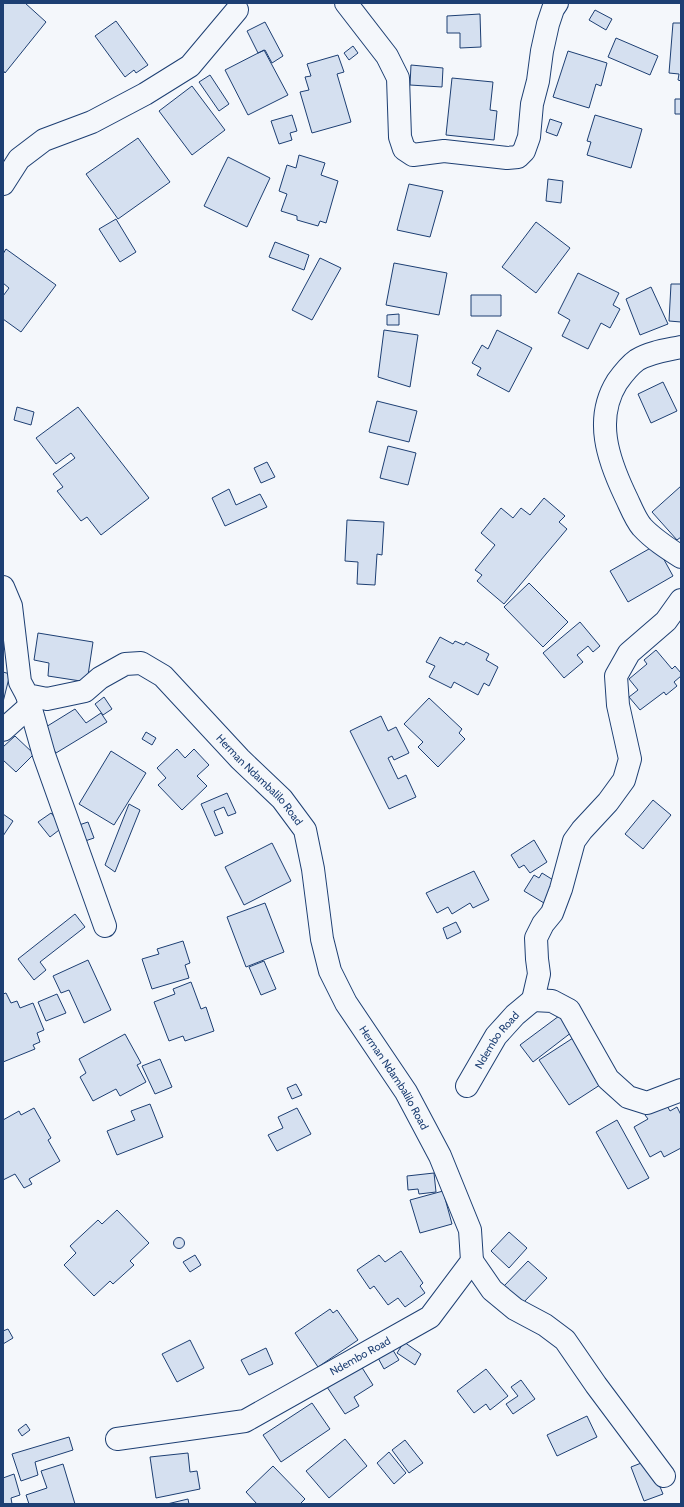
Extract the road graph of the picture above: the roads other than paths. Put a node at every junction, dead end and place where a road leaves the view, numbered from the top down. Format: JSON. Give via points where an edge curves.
{"nodes":[{"id":1,"x":346,"y":3,"type":"edge"},
{"id":2,"x":557,"y":3,"type":"edge"},
{"id":3,"x":237,"y":10,"type":"dead end"},
{"id":4,"x":3,"y":184,"type":"edge"},
{"id":5,"x":681,"y":347,"type":"edge"},
{"id":6,"x":681,"y":557,"type":"edge"},
{"id":7,"x":3,"y":587,"type":"edge"},
{"id":8,"x":681,"y":600,"type":"edge"},
{"id":9,"x":29,"y":701,"type":"junction"},
{"id":10,"x":3,"y":730,"type":"edge"},
{"id":11,"x":105,"y":926,"type":"dead end"},
{"id":12,"x":533,"y":1000,"type":"junction"},
{"id":13,"x":467,"y":1086,"type":"dead end"},
{"id":14,"x":681,"y":1090,"type":"edge"},
{"id":15,"x":472,"y":1261,"type":"junction"},
{"id":16,"x":117,"y":1439,"type":"dead end"},
{"id":17,"x":664,"y":1476,"type":"dead end"}],
"edges":[{"from":1,"to":2,"type":"street","via":[[387,56],[398,78],[400,137],[404,149],[413,155],[444,151],[507,158],[518,157],[524,151],[529,137],[542,51],[548,24]]},
{"from":3,"to":4,"type":"street","via":[[190,66],[92,122],[44,140],[19,159]]},
{"from":5,"to":6,"type":"street","via":[[656,352],[637,360],[621,376],[610,394],[604,420],[607,448],[614,471],[641,526],[663,546]]},
{"from":7,"to":9,"type":"street","via":[[11,606],[20,682]]},
{"from":8,"to":12,"type":"street","via":[[666,621],[629,653],[616,676],[618,705],[630,758],[624,780],[574,841],[552,913],[536,938],[539,974]]},
{"from":9,"to":10,"type":"street"},
{"from":9,"to":11,"type":"street","via":[[44,754]]},
{"from":9,"to":15,"type":"street","name":"Herman Ndambalilo Road","via":[[85,691],[100,678],[125,664],[141,663],[163,676],[240,759],[282,798],[305,830],[322,939],[330,970],[346,1003],[406,1092],[440,1156],[470,1230]]},
{"from":12,"to":13,"type":"street","name":"Ndembo Road","via":[[496,1036]]},
{"from":12,"to":14,"type":"street","via":[[552,1000],[570,1010],[608,1079],[628,1097],[647,1103]]},
{"from":15,"to":16,"type":"street","name":"Ndembo Road","via":[[430,1317],[245,1421]]},
{"from":15,"to":17,"type":"street","via":[[492,1290],[515,1309],[545,1325],[565,1340]]}]}
